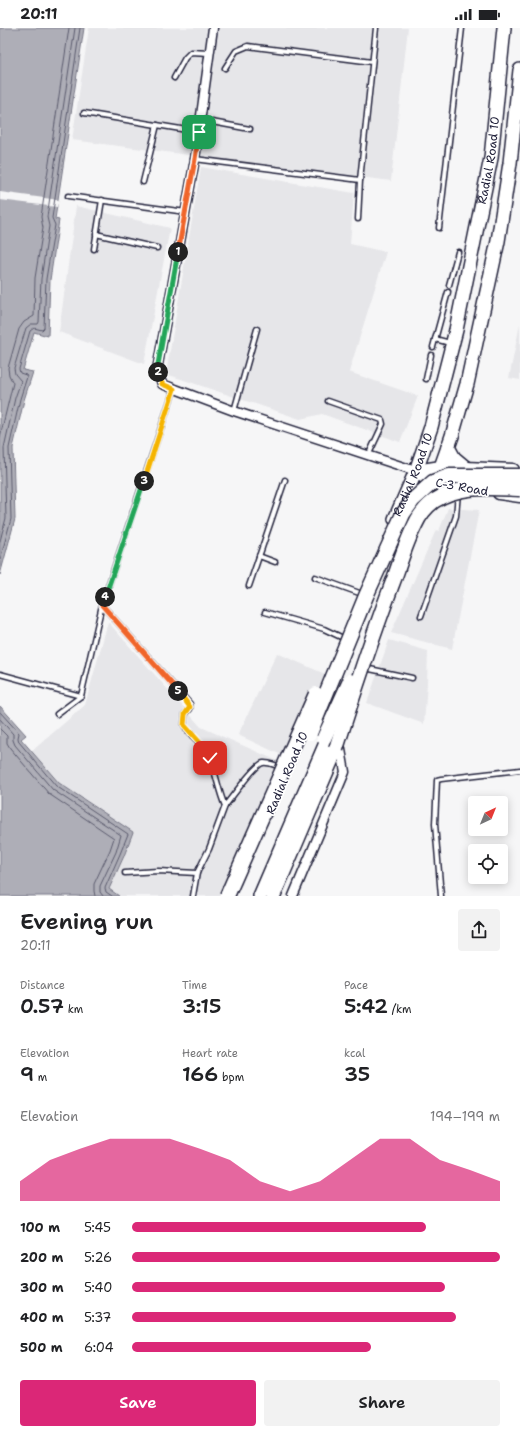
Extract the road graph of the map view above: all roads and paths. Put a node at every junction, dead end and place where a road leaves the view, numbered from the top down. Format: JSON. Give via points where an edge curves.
{"nodes":[{"id":1,"x":213,"y":28,"type":"edge"},
{"id":2,"x":376,"y":28,"type":"edge"},
{"id":3,"x":462,"y":28,"type":"edge"},
{"id":4,"x":504,"y":28,"type":"edge"},
{"id":5,"x":209,"y":53,"type":"junction"},
{"id":6,"x":372,"y":62,"type":"junction"},
{"id":7,"x":225,"y":68,"type":"dead end"},
{"id":8,"x":520,"y":70,"type":"edge"},
{"id":9,"x":174,"y":78,"type":"dead end"},
{"id":10,"x":84,"y":113,"type":"dead end"},
{"id":11,"x":200,"y":120,"type":"junction"},
{"id":12,"x":157,"y":125,"type":"junction"},
{"id":13,"x":250,"y":130,"type":"dead end"},
{"id":14,"x":199,"y":132,"type":"junction"},
{"id":15,"x":195,"y":159,"type":"junction"},
{"id":16,"x":360,"y":180,"type":"junction"},
{"id":17,"x":144,"y":182,"type":"dead end"},
{"id":18,"x":68,"y":196,"type":"dead end"},
{"id":19,"x":102,"y":200,"type":"junction"},
{"id":20,"x":186,"y":212,"type":"junction"},
{"id":21,"x":358,"y":219,"type":"dead end"},
{"id":22,"x":439,"y":228,"type":"dead end"},
{"id":23,"x":96,"y":234,"type":"junction"},
{"id":24,"x":157,"y":248,"type":"dead end"},
{"id":25,"x":94,"y":249,"type":"dead end"},
{"id":26,"x":458,"y":252,"type":"dead end"},
{"id":27,"x":449,"y":285,"type":"dead end"},
{"id":28,"x":448,"y":292,"type":"dead end"},
{"id":29,"x":257,"y":329,"type":"dead end"},
{"id":30,"x":435,"y":339,"type":"junction"},
{"id":31,"x":453,"y":344,"type":"junction"},
{"id":32,"x":433,"y":347,"type":"dead end"},
{"id":33,"x":431,"y":355,"type":"dead end"},
{"id":34,"x":426,"y":379,"type":"dead end"},
{"id":35,"x":174,"y":389,"type":"junction"},
{"id":36,"x":328,"y":401,"type":"dead end"},
{"id":37,"x":234,"y":411,"type":"junction"},
{"id":38,"x":448,"y":447,"type":"junction"},
{"id":39,"x":368,"y":456,"type":"junction"},
{"id":40,"x":441,"y":467,"type":"junction"},
{"id":41,"x":466,"y":468,"type":"junction"},
{"id":42,"x":520,"y":470,"type":"edge"},
{"id":43,"x":416,"y":471,"type":"junction"},
{"id":44,"x":520,"y":476,"type":"edge"},
{"id":45,"x":285,"y":480,"type":"dead end"},
{"id":46,"x":433,"y":484,"type":"junction"},
{"id":47,"x":458,"y":487,"type":"junction"},
{"id":48,"x":520,"y":489,"type":"edge"},
{"id":49,"x":520,"y":496,"type":"edge"},
{"id":50,"x":417,"y":512,"type":"junction"},
{"id":51,"x":259,"y":556,"type":"junction"},
{"id":52,"x":276,"y":562,"type":"dead end"},
{"id":53,"x":315,"y":577,"type":"dead end"},
{"id":54,"x":249,"y":586,"type":"dead end"},
{"id":55,"x":364,"y":595,"type":"junction"},
{"id":56,"x":385,"y":604,"type":"junction"},
{"id":57,"x":102,"y":605,"type":"junction"},
{"id":58,"x":265,"y":612,"type":"dead end"},
{"id":59,"x":421,"y":616,"type":"dead end"},
{"id":60,"x":343,"y":638,"type":"junction"},
{"id":61,"x":357,"y":666,"type":"junction"},
{"id":62,"x":0,"y":674,"type":"edge"},
{"id":63,"x":412,"y":678,"type":"dead end"},
{"id":64,"x":81,"y":696,"type":"junction"},
{"id":65,"x":314,"y":710,"type":"junction"},
{"id":66,"x":57,"y":714,"type":"dead end"},
{"id":67,"x":336,"y":720,"type":"junction"},
{"id":68,"x":310,"y":733,"type":"dead end"},
{"id":69,"x":324,"y":738,"type":"dead end"},
{"id":70,"x":290,"y":770,"type":"junction"},
{"id":71,"x":520,"y":770,"type":"edge"},
{"id":72,"x":225,"y":806,"type":"junction"},
{"id":73,"x":125,"y":873,"type":"dead end"},
{"id":74,"x":197,"y":873,"type":"junction"},
{"id":75,"x":193,"y":896,"type":"edge"},
{"id":76,"x":227,"y":896,"type":"edge"},
{"id":77,"x":234,"y":896,"type":"edge"},
{"id":78,"x":260,"y":896,"type":"edge"},
{"id":79,"x":273,"y":896,"type":"edge"},
{"id":80,"x":293,"y":896,"type":"edge"},
{"id":81,"x":441,"y":896,"type":"edge"}],
"edges":[{"from":1,"to":5,"type":"street"},
{"from":2,"to":6,"type":"lane"},
{"from":3,"to":22,"type":"lane"},
{"from":4,"to":31,"type":"highway","name":"Radial Road 10","via":[[491,158]]},
{"from":5,"to":9,"type":"lane","via":[[191,52]]},
{"from":5,"to":11,"type":"street"},
{"from":6,"to":7,"type":"lane","via":[[248,46],[236,51]]},
{"from":6,"to":16,"type":"lane"},
{"from":8,"to":38,"type":"highway","name":"Radial Road 10","via":[[510,163],[498,240],[467,384]]},
{"from":10,"to":12,"type":"lane"},
{"from":11,"to":13,"type":"lane"},
{"from":11,"to":14,"type":"street"},
{"from":12,"to":14,"type":"lane"},
{"from":12,"to":17,"type":"lane"},
{"from":14,"to":15,"type":"street"},
{"from":15,"to":16,"type":"lane"},
{"from":15,"to":20,"type":"street"},
{"from":16,"to":21,"type":"lane"},
{"from":18,"to":19,"type":"lane"},
{"from":19,"to":20,"type":"lane"},
{"from":19,"to":23,"type":"lane"},
{"from":20,"to":35,"type":"street","via":[[157,370],[162,384]]},
{"from":23,"to":24,"type":"lane"},
{"from":23,"to":25,"type":"lane"},
{"from":26,"to":27,"type":"lane"},
{"from":28,"to":30,"type":"lane"},
{"from":29,"to":37,"type":"lane"},
{"from":30,"to":31,"type":"lane"},
{"from":30,"to":32,"type":"lane"},
{"from":31,"to":43,"type":"highway","name":"Radial Road 10","via":[[431,427]]},
{"from":33,"to":34,"type":"lane"},
{"from":35,"to":37,"type":"street"},
{"from":35,"to":57,"type":"lane"},
{"from":36,"to":39,"type":"lane","via":[[382,420],[383,424]]},
{"from":37,"to":39,"type":"street"},
{"from":38,"to":40,"type":"highway","name":"Radial Road 10"},
{"from":38,"to":41,"type":"highway","via":[[454,458]]},
{"from":39,"to":43,"type":"street"},
{"from":40,"to":41,"type":"main road","name":"C-3 Road"},
{"from":40,"to":43,"type":"main road","name":"C-3 Road"},
{"from":40,"to":46,"type":"highway","name":"Radial Road 10"},
{"from":41,"to":42,"type":"main road","name":"C-3 Road"},
{"from":43,"to":46,"type":"main road","name":"C-3 Road"},
{"from":43,"to":55,"type":"highway","name":"Radial Road 10"},
{"from":44,"to":55,"type":"highway","bridge":true,"via":[[449,476],[438,479],[427,487],[403,514]]},
{"from":45,"to":51,"type":"lane"},
{"from":46,"to":47,"type":"main road","name":"C-3 Road"},
{"from":46,"to":50,"type":"highway","name":"Radial Road 10"},
{"from":47,"to":49,"type":"main road","name":"C-3 Road"},
{"from":47,"to":50,"type":"highway","via":[[442,493]]},
{"from":47,"to":59,"type":"lane","via":[[456,516]]},
{"from":48,"to":56,"type":"highway","bridge":true,"via":[[470,488],[432,502],[415,525]]},
{"from":50,"to":61,"type":"highway","name":"Radial Road 10"},
{"from":51,"to":52,"type":"lane"},
{"from":51,"to":54,"type":"lane"},
{"from":53,"to":55,"type":"lane"},
{"from":55,"to":60,"type":"highway","name":"Radial Road 10"},
{"from":55,"to":68,"type":"highway","bridge":true},
{"from":55,"to":76,"type":"highway","bridge":true,"via":[[329,665]]},
{"from":56,"to":69,"type":"highway","bridge":true},
{"from":56,"to":79,"type":"highway","bridge":true,"via":[[336,749]]},
{"from":57,"to":64,"type":"lane"},
{"from":57,"to":72,"type":"lane","via":[[190,704],[190,709],[185,714],[184,725],[210,758]]},
{"from":58,"to":60,"type":"lane","via":[[324,629]]},
{"from":60,"to":65,"type":"highway","name":"Radial Road 10"},
{"from":61,"to":63,"type":"lane"},
{"from":61,"to":67,"type":"highway","name":"Radial Road 10"},
{"from":62,"to":64,"type":"lane"},
{"from":64,"to":66,"type":"lane"},
{"from":65,"to":67,"type":"highway"},
{"from":65,"to":70,"type":"highway","name":"Radial Road 10"},
{"from":67,"to":78,"type":"highway","name":"Radial Road 10"},
{"from":67,"to":80,"type":"street","via":[[345,772]]},
{"from":70,"to":72,"type":"lane","via":[[265,762],[260,763]]},
{"from":70,"to":77,"type":"highway","name":"Radial Road 10"},
{"from":71,"to":81,"type":"lane","via":[[437,780],[434,824]]},
{"from":72,"to":74,"type":"lane"},
{"from":73,"to":74,"type":"lane"},
{"from":74,"to":75,"type":"lane"}]}
